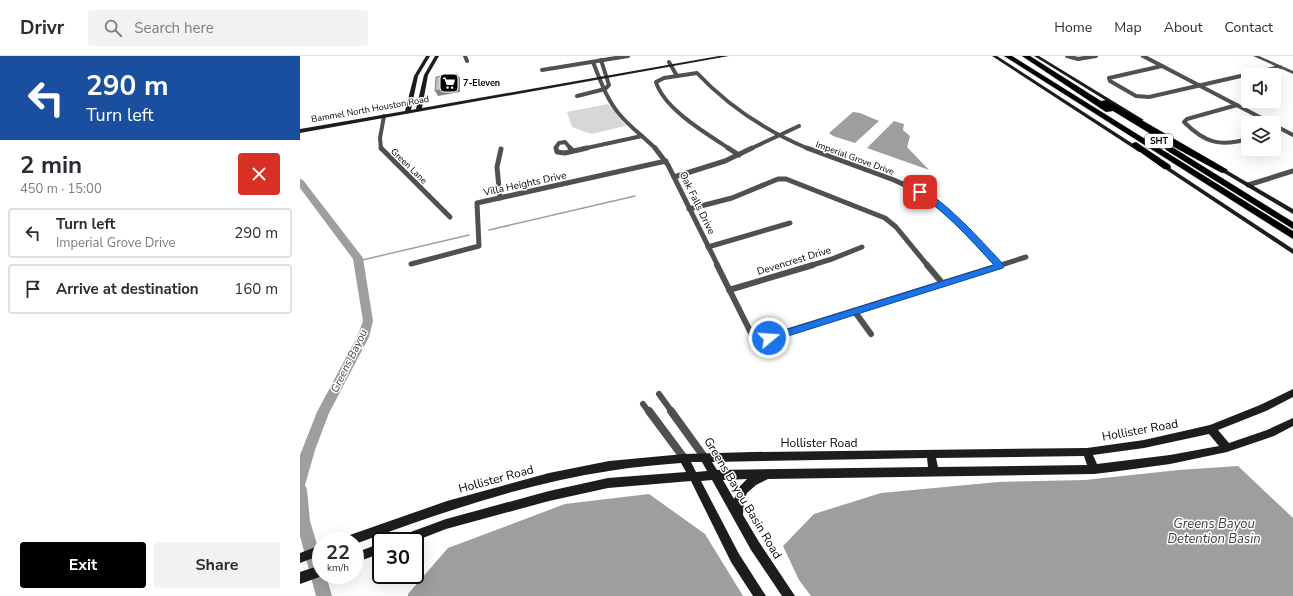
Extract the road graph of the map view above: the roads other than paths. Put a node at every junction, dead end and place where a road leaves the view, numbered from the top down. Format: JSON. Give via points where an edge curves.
{"nodes":[{"id":1,"x":428,"y":56,"type":"edge"},
{"id":2,"x":437,"y":56,"type":"edge"},
{"id":3,"x":465,"y":56,"type":"edge"},
{"id":4,"x":628,"y":56,"type":"edge"},
{"id":5,"x":705,"y":56,"type":"edge"},
{"id":6,"x":727,"y":56,"type":"edge"},
{"id":7,"x":994,"y":56,"type":"edge"},
{"id":8,"x":1001,"y":56,"type":"edge"},
{"id":9,"x":1007,"y":56,"type":"edge"},
{"id":10,"x":1024,"y":56,"type":"edge"},
{"id":11,"x":1028,"y":56,"type":"edge"},
{"id":12,"x":1036,"y":56,"type":"edge"},
{"id":13,"x":1067,"y":56,"type":"edge"},
{"id":14,"x":1096,"y":56,"type":"edge"},
{"id":15,"x":1143,"y":56,"type":"edge"},
{"id":16,"x":1255,"y":56,"type":"edge"},
{"id":17,"x":601,"y":60,"type":"junction"},
{"id":18,"x":467,"y":61,"type":"dead end"},
{"id":19,"x":593,"y":62,"type":"junction"},
{"id":20,"x":670,"y":64,"type":"junction"},
{"id":21,"x":1162,"y":66,"type":"junction"},
{"id":22,"x":1280,"y":67,"type":"junction"},
{"id":23,"x":542,"y":70,"type":"dead end"},
{"id":24,"x":1293,"y":73,"type":"edge"},
{"id":25,"x":426,"y":75,"type":"junction"},
{"id":26,"x":606,"y":75,"type":"junction"},
{"id":27,"x":416,"y":76,"type":"junction"},
{"id":28,"x":599,"y":76,"type":"junction"},
{"id":29,"x":677,"y":76,"type":"junction"},
{"id":30,"x":1200,"y":86,"type":"junction"},
{"id":31,"x":605,"y":89,"type":"junction"},
{"id":32,"x":577,"y":96,"type":"dead end"},
{"id":33,"x":1237,"y":105,"type":"junction"},
{"id":34,"x":420,"y":107,"type":"junction"},
{"id":35,"x":408,"y":109,"type":"junction"},
{"id":36,"x":384,"y":116,"type":"junction"},
{"id":37,"x":1258,"y":116,"type":"edge"},
{"id":38,"x":322,"y":125,"type":"junction"},
{"id":39,"x":799,"y":126,"type":"dead end"},
{"id":40,"x":300,"y":127,"type":"edge"},
{"id":41,"x":1283,"y":129,"type":"edge"},
{"id":42,"x":300,"y":131,"type":"edge"},
{"id":43,"x":1293,"y":135,"type":"edge"},
{"id":44,"x":642,"y":136,"type":"junction"},
{"id":45,"x":779,"y":136,"type":"junction"},
{"id":46,"x":1241,"y":140,"type":"edge"},
{"id":47,"x":501,"y":149,"type":"dead end"},
{"id":48,"x":572,"y":150,"type":"dead end"},
{"id":49,"x":739,"y":155,"type":"junction"},
{"id":50,"x":666,"y":162,"type":"junction"},
{"id":51,"x":1166,"y":167,"type":"junction"},
{"id":52,"x":1223,"y":170,"type":"junction"},
{"id":53,"x":1293,"y":172,"type":"edge"},
{"id":54,"x":674,"y":177,"type":"junction"},
{"id":55,"x":1248,"y":185,"type":"junction"},
{"id":56,"x":500,"y":198,"type":"junction"},
{"id":57,"x":689,"y":208,"type":"junction"},
{"id":58,"x":1293,"y":212,"type":"edge"},
{"id":59,"x":450,"y":217,"type":"dead end"},
{"id":60,"x":790,"y":223,"type":"dead end"},
{"id":61,"x":1293,"y":226,"type":"edge"},
{"id":62,"x":1293,"y":236,"type":"edge"},
{"id":63,"x":708,"y":247,"type":"junction"},
{"id":64,"x":862,"y":247,"type":"dead end"},
{"id":65,"x":1293,"y":252,"type":"edge"},
{"id":66,"x":1026,"y":257,"type":"dead end"},
{"id":67,"x":411,"y":264,"type":"dead end"},
{"id":68,"x":1000,"y":266,"type":"junction"},
{"id":69,"x":943,"y":284,"type":"junction"},
{"id":70,"x":729,"y":290,"type":"junction"},
{"id":71,"x":855,"y":312,"type":"junction"},
{"id":72,"x":871,"y":334,"type":"dead end"},
{"id":73,"x":1293,"y":393,"type":"edge"},
{"id":74,"x":659,"y":394,"type":"dead end"},
{"id":75,"x":643,"y":404,"type":"dead end"},
{"id":76,"x":1293,"y":422,"type":"edge"},
{"id":77,"x":1211,"y":429,"type":"junction"},
{"id":78,"x":1227,"y":448,"type":"junction"},
{"id":79,"x":1087,"y":452,"type":"junction"},
{"id":80,"x":931,"y":455,"type":"junction"},
{"id":81,"x":684,"y":458,"type":"junction"},
{"id":82,"x":705,"y":458,"type":"junction"},
{"id":83,"x":1094,"y":469,"type":"junction"},
{"id":84,"x":934,"y":471,"type":"junction"},
{"id":85,"x":773,"y":474,"type":"junction"},
{"id":86,"x":716,"y":475,"type":"junction"},
{"id":87,"x":693,"y":476,"type":"junction"},
{"id":88,"x":742,"y":523,"type":"junction"},
{"id":89,"x":424,"y":532,"type":"edge"},
{"id":90,"x":364,"y":535,"type":"edge"},
{"id":91,"x":312,"y":553,"type":"edge"},
{"id":92,"x":300,"y":558,"type":"edge"},
{"id":93,"x":312,"y":574,"type":"edge"},
{"id":94,"x":300,"y":578,"type":"edge"},
{"id":95,"x":760,"y":596,"type":"edge"},
{"id":96,"x":789,"y":596,"type":"edge"}],
"edges":[{"from":1,"to":27,"type":"main road"},
{"from":2,"to":25,"type":"main road"},
{"from":3,"to":18,"type":"street"},
{"from":4,"to":17,"type":"street"},
{"from":5,"to":20,"type":"main road","name":"Bammel North Houston Road"},
{"from":6,"to":20,"type":"main road","name":"Bammel North Houston Road"},
{"from":7,"to":51,"type":"main road"},
{"from":8,"to":51,"type":"highway","via":[[1121,134]]},
{"from":9,"to":62,"type":"highway","number":"SHT"},
{"from":10,"to":61,"type":"highway","number":"SHT"},
{"from":11,"to":52,"type":"highway","via":[[1155,133]]},
{"from":12,"to":52,"type":"main road"},
{"from":13,"to":14,"type":"street","via":[[1074,59]]},
{"from":15,"to":21,"type":"street"},
{"from":16,"to":22,"type":"street"},
{"from":17,"to":19,"type":"street"},
{"from":17,"to":26,"type":"street"},
{"from":19,"to":23,"type":"street"},
{"from":19,"to":28,"type":"street","name":"Oak Falls Drive"},
{"from":20,"to":26,"type":"main road","name":"Bammel North Houston Road"},
{"from":20,"to":29,"type":"street"},
{"from":21,"to":30,"type":"street"},
{"from":21,"to":30,"type":"street","via":[[1110,78],[1112,82],[1139,97]]},
{"from":22,"to":24,"type":"street"},
{"from":22,"to":30,"type":"street"},
{"from":25,"to":27,"type":"main road"},
{"from":25,"to":34,"type":"main road"},
{"from":26,"to":28,"type":"main road","name":"Bammel North Houston Road"},
{"from":26,"to":31,"type":"street","via":[[609,85]]},
{"from":27,"to":35,"type":"main road"},
{"from":28,"to":31,"type":"street","name":"Oak Falls Drive"},
{"from":28,"to":34,"type":"main road","name":"Bammel North Houston Road"},
{"from":29,"to":45,"type":"street","name":"Imperial Grove Drive","via":[[697,73],[717,94]]},
{"from":29,"to":49,"type":"street","via":[[659,79],[656,82],[660,94],[707,134]]},
{"from":30,"to":33,"type":"street"},
{"from":31,"to":32,"type":"street"},
{"from":31,"to":44,"type":"street","name":"Oak Falls Drive","via":[[620,114]]},
{"from":33,"to":37,"type":"street"},
{"from":33,"to":46,"type":"street","via":[[1184,122],[1215,142],[1224,144]]},
{"from":34,"to":35,"type":"main road","name":"Bammel North Houston Road"},
{"from":35,"to":36,"type":"main road","name":"Bammel North Houston Road"},
{"from":35,"to":38,"type":"main road","name":"Bammel North Houston Road"},
{"from":36,"to":38,"type":"main road","name":"Bammel North Houston Road"},
{"from":36,"to":59,"type":"street","name":"Green Lane","via":[[380,138],[381,150]]},
{"from":38,"to":40,"type":"main road","name":"Bammel North Houston Road"},
{"from":38,"to":42,"type":"main road","name":"Bammel North Houston Road"},
{"from":39,"to":45,"type":"street"},
{"from":41,"to":43,"type":"street"},
{"from":44,"to":48,"type":"street"},
{"from":44,"to":50,"type":"street","name":"Oak Falls Drive"},
{"from":45,"to":49,"type":"street"},
{"from":45,"to":68,"type":"street","name":"Imperial Grove Drive","via":[[926,195],[951,215]]},
{"from":47,"to":56,"type":"street","via":[[497,158]]},
{"from":49,"to":54,"type":"street"},
{"from":50,"to":54,"type":"street","name":"Oak Falls Drive"},
{"from":50,"to":56,"type":"street","name":"Villa Heights Drive"},
{"from":51,"to":65,"type":"main road"},
{"from":52,"to":55,"type":"main road"},
{"from":53,"to":55,"type":"street"},
{"from":54,"to":57,"type":"street","name":"Oak Falls Drive"},
{"from":55,"to":58,"type":"main road"},
{"from":56,"to":67,"type":"street","name":"Villa Heights Drive","via":[[477,203],[479,246]]},
{"from":57,"to":63,"type":"street","name":"Oak Falls Drive"},
{"from":57,"to":69,"type":"street","via":[[732,198],[778,179],[789,180],[870,211],[889,221]]},
{"from":60,"to":63,"type":"street"},
{"from":63,"to":70,"type":"street","name":"Oak Falls Drive"},
{"from":64,"to":70,"type":"street","name":"Devencrest Drive","via":[[832,259]]},
{"from":66,"to":68,"type":"street"},
{"from":68,"to":69,"type":"street"},
{"from":69,"to":71,"type":"street"},
{"from":70,"to":71,"type":"street","name":"Oak Falls Drive","via":[[753,337],[760,340]]},
{"from":71,"to":72,"type":"street"},
{"from":73,"to":77,"type":"main road","name":"Hollister Road"},
{"from":74,"to":82,"type":"street","name":"Greens Bayou Basin Road"},
{"from":75,"to":81,"type":"street"},
{"from":76,"to":78,"type":"main road"},
{"from":77,"to":78,"type":"main road"},
{"from":77,"to":79,"type":"main road","name":"Hollister Road","via":[[1144,444]]},
{"from":78,"to":83,"type":"main road","via":[[1157,463]]},
{"from":79,"to":80,"type":"main road","name":"Hollister Road"},
{"from":79,"to":83,"type":"main road"},
{"from":80,"to":82,"type":"main road","name":"Hollister Road"},
{"from":80,"to":84,"type":"main road"},
{"from":81,"to":82,"type":"main road","name":"Hollister Road"},
{"from":81,"to":87,"type":"main road"},
{"from":81,"to":90,"type":"main road","name":"Hollister Road","via":[[609,466],[549,478],[447,506]]},
{"from":82,"to":86,"type":"main road","name":"Greens Bayou Basin Road"},
{"from":83,"to":84,"type":"main road"},
{"from":84,"to":85,"type":"main road"},
{"from":85,"to":86,"type":"main road"},
{"from":85,"to":88,"type":"main road","via":[[753,480],[741,492],[738,508]]},
{"from":86,"to":87,"type":"main road"},
{"from":86,"to":88,"type":"main road","name":"Greens Bayou Basin Road"},
{"from":87,"to":89,"type":"main road","via":[[608,483],[549,496]]},
{"from":87,"to":95,"type":"main road","via":[[735,558]]},
{"from":88,"to":96,"type":"main road","name":"Greens Bayou Basin Road"},
{"from":91,"to":92,"type":"main road"},
{"from":93,"to":94,"type":"main road"}]}
